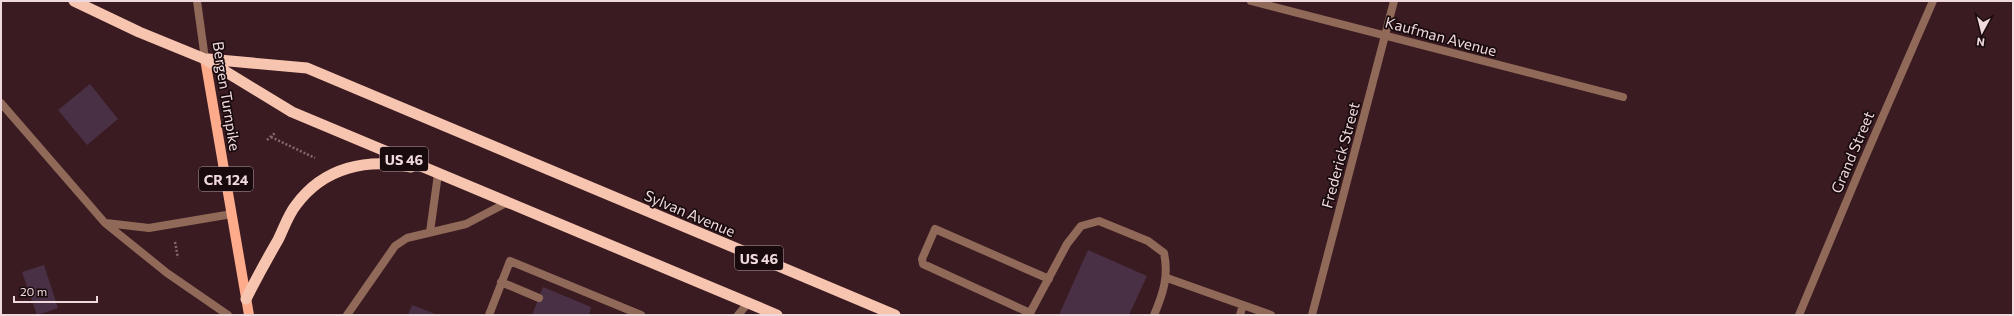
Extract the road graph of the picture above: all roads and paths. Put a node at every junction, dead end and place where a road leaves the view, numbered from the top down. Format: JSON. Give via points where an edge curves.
{"nodes":[{"id":1,"x":74,"y":1,"type":"edge"},
{"id":2,"x":197,"y":1,"type":"edge"},
{"id":3,"x":1252,"y":1,"type":"edge"},
{"id":4,"x":1394,"y":1,"type":"edge"},
{"id":5,"x":1933,"y":1,"type":"edge"},
{"id":6,"x":1386,"y":36,"type":"junction"},
{"id":7,"x":205,"y":59,"type":"junction"},
{"id":8,"x":1623,"y":98,"type":"dead end"},
{"id":9,"x":1,"y":103,"type":"edge"},
{"id":10,"x":276,"y":133,"type":"dead end"},
{"id":11,"x":271,"y":137,"type":"junction"},
{"id":12,"x":267,"y":140,"type":"dead end"},
{"id":13,"x":315,"y":158,"type":"dead end"},
{"id":14,"x":438,"y":174,"type":"junction"},
{"id":15,"x":508,"y":202,"type":"junction"},
{"id":16,"x":232,"y":214,"type":"junction"},
{"id":17,"x":105,"y":223,"type":"junction"},
{"id":18,"x":430,"y":232,"type":"junction"},
{"id":19,"x":175,"y":241,"type":"dead end"},
{"id":20,"x":179,"y":262,"type":"dead end"},
{"id":21,"x":1167,"y":278,"type":"junction"},
{"id":22,"x":1049,"y":279,"type":"junction"},
{"id":23,"x":501,"y":282,"type":"junction"},
{"id":24,"x":539,"y":298,"type":"dead end"},
{"id":25,"x":246,"y":299,"type":"junction"},
{"id":26,"x":748,"y":303,"type":"junction"},
{"id":27,"x":1243,"y":306,"type":"junction"},
{"id":28,"x":1030,"y":314,"type":"edge"},
{"id":29,"x":228,"y":315,"type":"edge"},
{"id":30,"x":248,"y":315,"type":"edge"},
{"id":31,"x":347,"y":315,"type":"edge"},
{"id":32,"x":489,"y":315,"type":"edge"},
{"id":33,"x":641,"y":315,"type":"edge"},
{"id":34,"x":738,"y":315,"type":"edge"},
{"id":35,"x":777,"y":315,"type":"edge"},
{"id":36,"x":895,"y":315,"type":"edge"},
{"id":37,"x":1154,"y":315,"type":"edge"},
{"id":38,"x":1240,"y":315,"type":"edge"},
{"id":39,"x":1272,"y":315,"type":"edge"},
{"id":40,"x":1312,"y":315,"type":"edge"},
{"id":41,"x":1799,"y":315,"type":"edge"}],
"edges":[{"from":1,"to":7,"type":"highway","number":"US 46","via":[[139,32]]},
{"from":2,"to":7,"type":"street","name":"Bergen Turnpike","number":"CR 124"},
{"from":3,"to":6,"type":"street","name":"Kaufman Avenue"},
{"from":4,"to":6,"type":"street","name":"Frederick Street"},
{"from":5,"to":41,"type":"street","name":"Grand Street","via":[[1862,162]]},
{"from":6,"to":8,"type":"street","name":"Kaufman Avenue"},
{"from":6,"to":40,"type":"street","name":"Frederick Street"},
{"from":7,"to":14,"type":"highway","number":"US 46","via":[[292,112]]},
{"from":7,"to":16,"type":"main road","name":"Bergen Turnpike","number":"CR 124"},
{"from":7,"to":36,"type":"highway","name":"Sylvan Avenue","number":"US 46","via":[[307,68]]},
{"from":9,"to":17,"type":"street"},
{"from":10,"to":11,"type":"path"},
{"from":11,"to":12,"type":"path"},
{"from":11,"to":13,"type":"path"},
{"from":14,"to":15,"type":"highway","number":"US 46"},
{"from":14,"to":18,"type":"street"},
{"from":14,"to":25,"type":"highway","via":[[391,163],[371,163],[339,170],[320,180],[296,205]]},
{"from":15,"to":18,"type":"street","via":[[466,224]]},
{"from":15,"to":26,"type":"highway","number":"US 46"},
{"from":16,"to":17,"type":"street","via":[[149,228]]},
{"from":16,"to":25,"type":"main road","name":"Bergen Turnpike","number":"CR 124"},
{"from":17,"to":29,"type":"street","via":[[161,268]]},
{"from":18,"to":31,"type":"street","via":[[407,238],[394,246]]},
{"from":19,"to":20,"type":"path"},
{"from":21,"to":22,"type":"street","via":[[1164,253],[1148,241],[1099,221],[1081,226],[1067,244]]},
{"from":21,"to":27,"type":"street"},
{"from":21,"to":37,"type":"street"},
{"from":22,"to":28,"type":"street"},
{"from":22,"to":28,"type":"street","via":[[934,229],[922,259],[923,264]]},
{"from":23,"to":24,"type":"street"},
{"from":23,"to":32,"type":"street"},
{"from":23,"to":33,"type":"street","via":[[510,261]]},
{"from":25,"to":30,"type":"main road","name":"Bergen Turnpike","number":"CR 124"},
{"from":26,"to":34,"type":"street"},
{"from":26,"to":35,"type":"highway","number":"US 46"},
{"from":27,"to":38,"type":"street"},
{"from":27,"to":39,"type":"street"}]}
